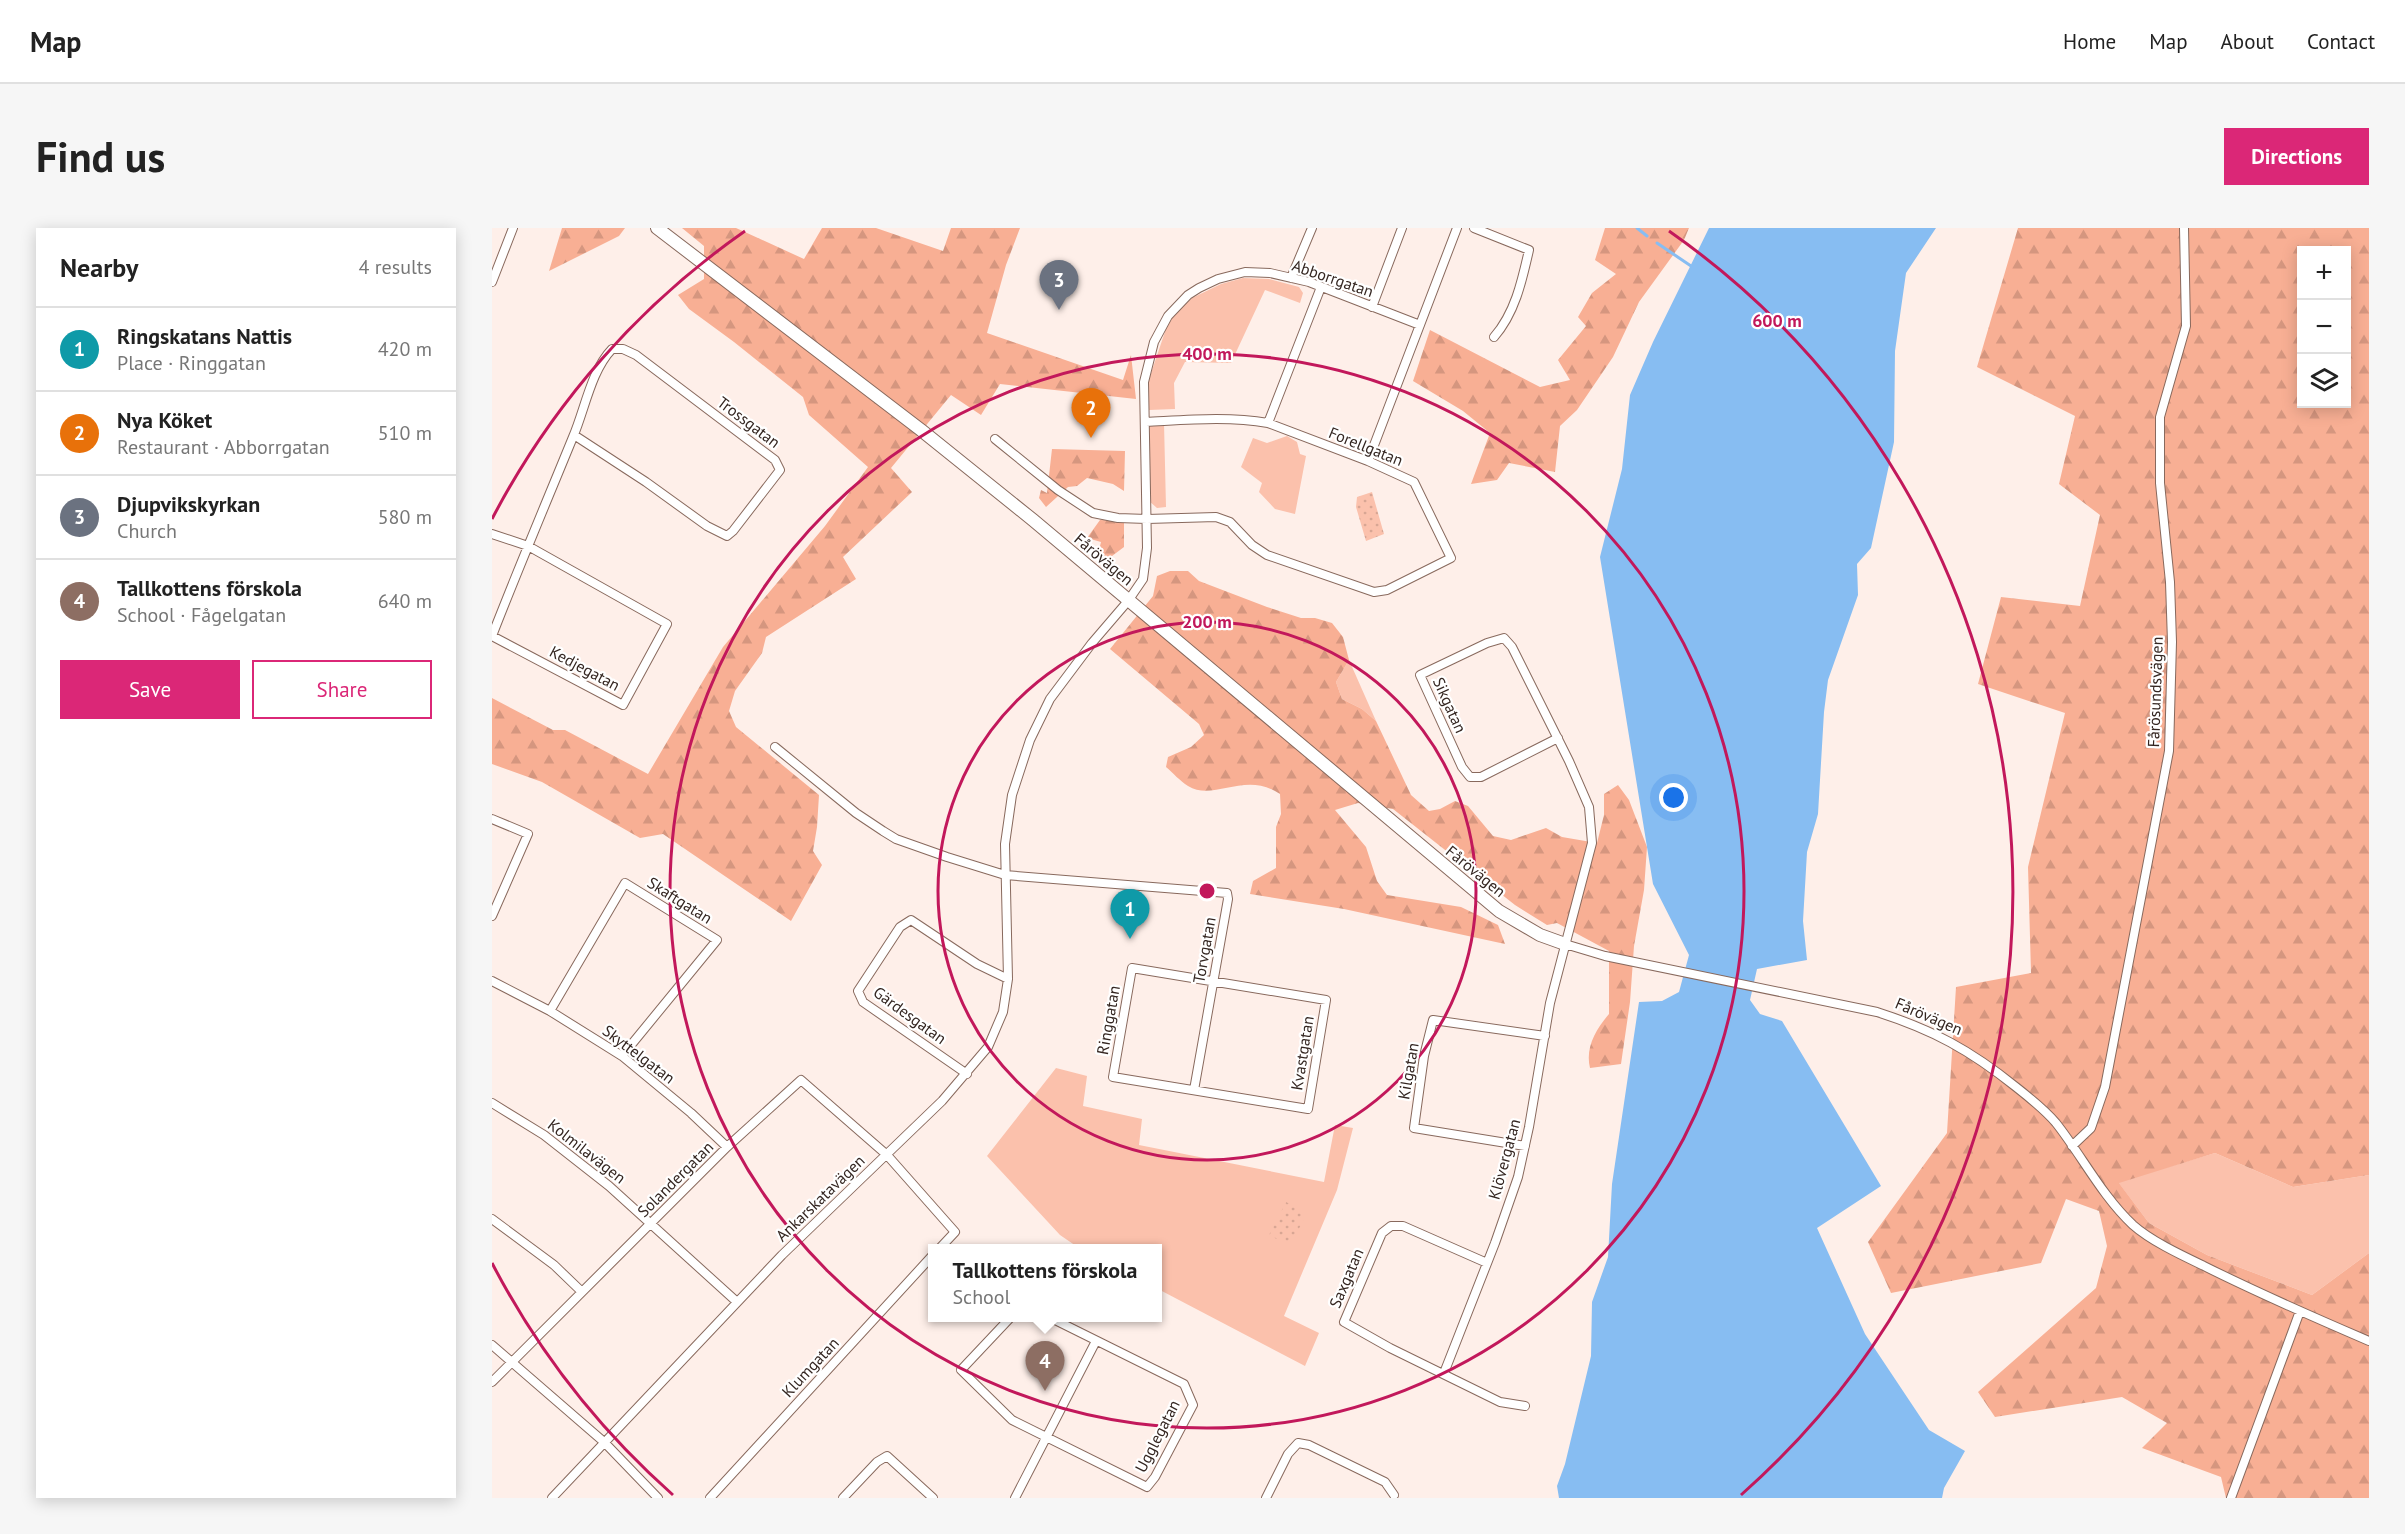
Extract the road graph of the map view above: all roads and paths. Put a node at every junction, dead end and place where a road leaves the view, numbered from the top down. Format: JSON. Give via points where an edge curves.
{"nodes":[{"id":1,"x":513,"y":228,"type":"edge"},
{"id":2,"x":657,"y":228,"type":"edge"},
{"id":3,"x":1312,"y":228,"type":"edge"},
{"id":4,"x":1402,"y":228,"type":"edge"},
{"id":5,"x":1457,"y":228,"type":"edge"},
{"id":6,"x":1474,"y":228,"type":"edge"},
{"id":7,"x":2184,"y":228,"type":"edge"},
{"id":8,"x":1291,"y":278,"type":"junction"},
{"id":9,"x":492,"y":282,"type":"edge"},
{"id":10,"x":1321,"y":287,"type":"junction"},
{"id":11,"x":1372,"y":307,"type":"junction"},
{"id":12,"x":1420,"y":325,"type":"junction"},
{"id":13,"x":1494,"y":337,"type":"dead end"},
{"id":14,"x":1146,"y":422,"type":"junction"},
{"id":15,"x":1268,"y":423,"type":"junction"},
{"id":16,"x":574,"y":435,"type":"junction"},
{"id":17,"x":995,"y":439,"type":"dead end"},
{"id":18,"x":1368,"y":461,"type":"junction"},
{"id":19,"x":1147,"y":519,"type":"junction"},
{"id":20,"x":492,"y":534,"type":"edge"},
{"id":21,"x":528,"y":546,"type":"junction"},
{"id":22,"x":1128,"y":601,"type":"junction"},
{"id":23,"x":1558,"y":738,"type":"junction"},
{"id":24,"x":775,"y":747,"type":"dead end"},
{"id":25,"x":492,"y":819,"type":"edge"},
{"id":26,"x":1005,"y":875,"type":"junction"},
{"id":27,"x":492,"y":916,"type":"edge"},
{"id":28,"x":1564,"y":944,"type":"junction"},
{"id":29,"x":1008,"y":979,"type":"junction"},
{"id":30,"x":492,"y":981,"type":"edge"},
{"id":31,"x":1214,"y":981,"type":"junction"},
{"id":32,"x":550,"y":1011,"type":"junction"},
{"id":33,"x":1545,"y":1036,"type":"junction"},
{"id":34,"x":622,"y":1056,"type":"junction"},
{"id":35,"x":967,"y":1074,"type":"junction"},
{"id":36,"x":1194,"y":1090,"type":"junction"},
{"id":37,"x":492,"y":1103,"type":"edge"},
{"id":38,"x":1525,"y":1146,"type":"junction"},
{"id":39,"x":2072,"y":1146,"type":"junction"},
{"id":40,"x":727,"y":1147,"type":"junction"},
{"id":41,"x":887,"y":1155,"type":"junction"},
{"id":42,"x":492,"y":1219,"type":"edge"},
{"id":43,"x":652,"y":1223,"type":"junction"},
{"id":44,"x":944,"y":1244,"type":"edge"},
{"id":45,"x":928,"y":1261,"type":"edge"},
{"id":46,"x":1487,"y":1263,"type":"junction"},
{"id":47,"x":581,"y":1291,"type":"junction"},
{"id":48,"x":737,"y":1302,"type":"junction"},
{"id":49,"x":2300,"y":1311,"type":"junction"},
{"id":50,"x":1005,"y":1322,"type":"edge"},
{"id":51,"x":1060,"y":1322,"type":"edge"},
{"id":52,"x":1096,"y":1341,"type":"junction"},
{"id":53,"x":2369,"y":1341,"type":"edge"},
{"id":54,"x":492,"y":1345,"type":"edge"},
{"id":55,"x":511,"y":1363,"type":"junction"},
{"id":56,"x":1444,"y":1373,"type":"junction"},
{"id":57,"x":492,"y":1382,"type":"edge"},
{"id":58,"x":1525,"y":1406,"type":"dead end"},
{"id":59,"x":1045,"y":1438,"type":"junction"},
{"id":60,"x":604,"y":1442,"type":"junction"},
{"id":61,"x":1396,"y":1497,"type":"edge"},
{"id":62,"x":552,"y":1498,"type":"edge"},
{"id":63,"x":658,"y":1498,"type":"edge"},
{"id":64,"x":710,"y":1498,"type":"edge"},
{"id":65,"x":843,"y":1498,"type":"edge"},
{"id":66,"x":933,"y":1498,"type":"edge"},
{"id":67,"x":1015,"y":1498,"type":"edge"},
{"id":68,"x":1266,"y":1498,"type":"edge"},
{"id":69,"x":2231,"y":1498,"type":"edge"}],
"edges":[{"from":1,"to":9,"type":"street"},
{"from":2,"to":22,"type":"street","name":"Fårövägen","via":[[926,435]]},
{"from":3,"to":8,"type":"street"},
{"from":4,"to":11,"type":"street"},
{"from":5,"to":12,"type":"street"},
{"from":6,"to":13,"type":"street","via":[[1529,249],[1520,289]]},
{"from":7,"to":39,"type":"street","name":"Fårösundsvägen","via":[[2186,326],[2160,417],[2160,483],[2172,642],[2169,751],[2105,1087],[2091,1128]]},
{"from":8,"to":10,"type":"street","name":"Abborrgatan"},
{"from":8,"to":14,"type":"street","name":"Abborrgatan","via":[[1245,272],[1218,279],[1188,295],[1168,316],[1154,342],[1144,382]]},
{"from":10,"to":11,"type":"street","name":"Abborrgatan"},
{"from":10,"to":15,"type":"street"},
{"from":11,"to":12,"type":"street","name":"Abborrgatan"},
{"from":12,"to":18,"type":"street"},
{"from":14,"to":15,"type":"street","name":"Forellgatan"},
{"from":14,"to":19,"type":"street","name":"Abborrgatan"},
{"from":15,"to":18,"type":"street","name":"Forellgatan"},
{"from":16,"to":16,"type":"street","name":"Trossgatan","via":[[602,359],[612,350],[623,349],[775,460],[780,470],[727,536]]},
{"from":16,"to":21,"type":"street","name":"Trossgatan"},
{"from":17,"to":19,"type":"street","via":[[1093,513]]},
{"from":18,"to":19,"type":"street","name":"Forellgatan","via":[[1414,482],[1451,558],[1387,590],[1374,592],[1267,555],[1230,522],[1216,517]]},
{"from":19,"to":22,"type":"street","name":"Abborrgatan","via":[[1143,579]]},
{"from":20,"to":21,"type":"street","name":"Kedjegatan"},
{"from":21,"to":21,"type":"street","name":"Kedjegatan","via":[[667,624],[623,705],[492,636]]},
{"from":22,"to":26,"type":"street","name":"Ankarskatavägen","via":[[1050,699],[1030,740],[1012,795]]},
{"from":22,"to":28,"type":"street","name":"Fårövägen","via":[[1499,911]]},
{"from":23,"to":23,"type":"street","name":"Sikgatan","via":[[1512,646],[1504,638],[1420,675],[1470,777],[1489,774]]},
{"from":23,"to":28,"type":"street","name":"Sikgatan","via":[[1589,807],[1592,843]]},
{"from":24,"to":26,"type":"street","via":[[855,813],[896,839]]},
{"from":25,"to":27,"type":"street","via":[[528,834]]},
{"from":26,"to":29,"type":"street","name":"Ankarskatavägen"},
{"from":26,"to":31,"type":"street","name":"Torvgatan","via":[[1227,893]]},
{"from":28,"to":33,"type":"street","name":"Klövergatan"},
{"from":28,"to":39,"type":"street","name":"Fårövägen","via":[[1605,956],[1877,1012],[1919,1026],[1993,1068],[2028,1096]]},
{"from":29,"to":35,"type":"street","name":"Ankarskatavägen","via":[[1003,1012],[988,1047]]},
{"from":29,"to":35,"type":"street","name":"Gärdesgatan","via":[[977,964],[911,920],[900,927],[858,991],[863,1002]]},
{"from":30,"to":32,"type":"street","name":"Skyttelgatan"},
{"from":31,"to":36,"type":"street","name":"Torvgatan"},
{"from":31,"to":36,"type":"street","name":"Ringgatan","via":[[1132,968],[1113,1077]]},
{"from":31,"to":36,"type":"street","name":"Kvastgatan","via":[[1326,1000],[1308,1109]]},
{"from":32,"to":34,"type":"street","name":"Skyttelgatan"},
{"from":32,"to":34,"type":"street","name":"Skaftgatan","via":[[625,883],[717,940]]},
{"from":33,"to":38,"type":"street","name":"Klövergatan"},
{"from":33,"to":38,"type":"street","name":"Kilgatan","via":[[1433,1020],[1424,1056],[1414,1128]]},
{"from":34,"to":40,"type":"street","name":"Skyttelgatan"},
{"from":35,"to":41,"type":"street","name":"Ankarskatavägen"},
{"from":37,"to":43,"type":"street","name":"Kolmilavägen","via":[[544,1135]]},
{"from":38,"to":46,"type":"street","name":"Klövergatan"},
{"from":39,"to":49,"type":"street","name":"Fårövägen","via":[[2134,1226],[2174,1251]]},
{"from":40,"to":41,"type":"street","name":"Solandergatan","via":[[801,1080]]},
{"from":40,"to":43,"type":"street","name":"Solandergatan"},
{"from":41,"to":44,"type":"street","via":[[955,1232]]},
{"from":41,"to":48,"type":"street","name":"Ankarskatavägen"},
{"from":42,"to":47,"type":"street","via":[[554,1265]]},
{"from":43,"to":47,"type":"street","name":"Solandergatan"},
{"from":43,"to":48,"type":"street","name":"Kolmilavägen"},
{"from":45,"to":64,"type":"street","name":"Klumgatan"},
{"from":46,"to":56,"type":"street","name":"Klövergatan"},
{"from":46,"to":56,"type":"street","name":"Saxgatan","via":[[1403,1226],[1391,1226],[1382,1233],[1344,1322]]},
{"from":47,"to":55,"type":"street","name":"Solandergatan"},
{"from":48,"to":60,"type":"street","name":"Ankarskatavägen"},
{"from":49,"to":53,"type":"street","name":"Fårövägen"},
{"from":49,"to":69,"type":"street"},
{"from":50,"to":59,"type":"street","via":[[961,1370],[1012,1420]]},
{"from":51,"to":52,"type":"street"},
{"from":52,"to":59,"type":"street"},
{"from":52,"to":59,"type":"street","name":"Ugglegatan","via":[[1184,1384],[1193,1405],[1188,1415],[1147,1487]]},
{"from":54,"to":55,"type":"street"},
{"from":55,"to":57,"type":"street","name":"Solandergatan"},
{"from":55,"to":60,"type":"street"},
{"from":56,"to":58,"type":"street","name":"Saxgatan","via":[[1500,1402]]},
{"from":59,"to":67,"type":"street"},
{"from":60,"to":62,"type":"street","name":"Ankarskatavägen"},
{"from":60,"to":63,"type":"street"},
{"from":61,"to":68,"type":"street","via":[[1385,1482],[1298,1443],[1288,1454]]},
{"from":65,"to":66,"type":"street","via":[[887,1456]]}]}
